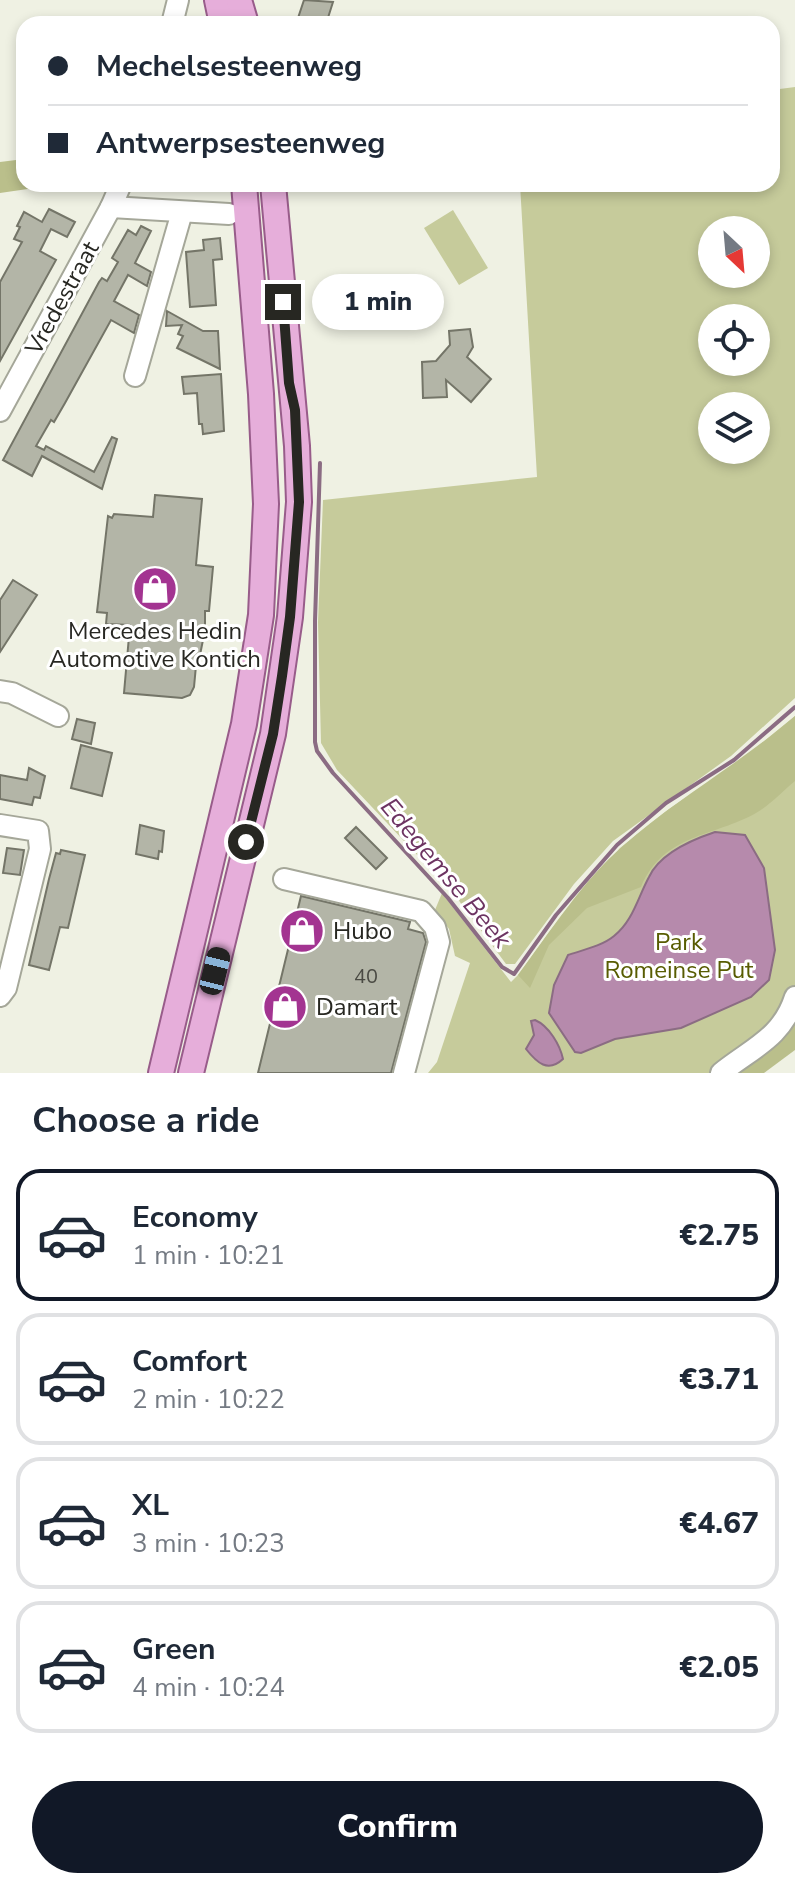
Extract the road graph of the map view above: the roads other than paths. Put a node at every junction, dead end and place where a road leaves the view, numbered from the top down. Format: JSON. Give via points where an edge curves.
{"nodes":[{"id":1,"x":118,"y":192,"type":"edge"},
{"id":2,"x":245,"y":192,"type":"edge"},
{"id":3,"x":274,"y":192,"type":"edge"},
{"id":4,"x":111,"y":207,"type":"junction"},
{"id":5,"x":182,"y":212,"type":"junction"},
{"id":6,"x":229,"y":214,"type":"dead end"},
{"id":7,"x":135,"y":376,"type":"dead end"},
{"id":8,"x":0,"y":411,"type":"edge"},
{"id":9,"x":0,"y":691,"type":"edge"},
{"id":10,"x":58,"y":716,"type":"dead end"},
{"id":11,"x":0,"y":825,"type":"edge"},
{"id":12,"x":284,"y":879,"type":"dead end"},
{"id":13,"x":3,"y":992,"type":"edge"},
{"id":14,"x":795,"y":997,"type":"edge"},
{"id":15,"x":161,"y":1073,"type":"edge"},
{"id":16,"x":191,"y":1073,"type":"edge"},
{"id":17,"x":404,"y":1073,"type":"edge"},
{"id":18,"x":721,"y":1073,"type":"edge"}],
"edges":[{"from":1,"to":4,"type":"street","name":"Vredestraat"},
{"from":2,"to":15,"type":"main road","via":[[266,504],[261,615],[244,724]]},
{"from":3,"to":16,"type":"main road","via":[[299,502],[290,617],[273,734]]},
{"from":4,"to":5,"type":"street"},
{"from":4,"to":8,"type":"street","name":"Vredestraat"},
{"from":5,"to":6,"type":"street"},
{"from":5,"to":7,"type":"street"},
{"from":9,"to":10,"type":"street"},
{"from":11,"to":13,"type":"street","via":[[38,831],[40,837]]},
{"from":12,"to":17,"type":"street","via":[[421,911],[435,927],[439,942]]},
{"from":14,"to":18,"type":"street","via":[[776,1033]]}]}
